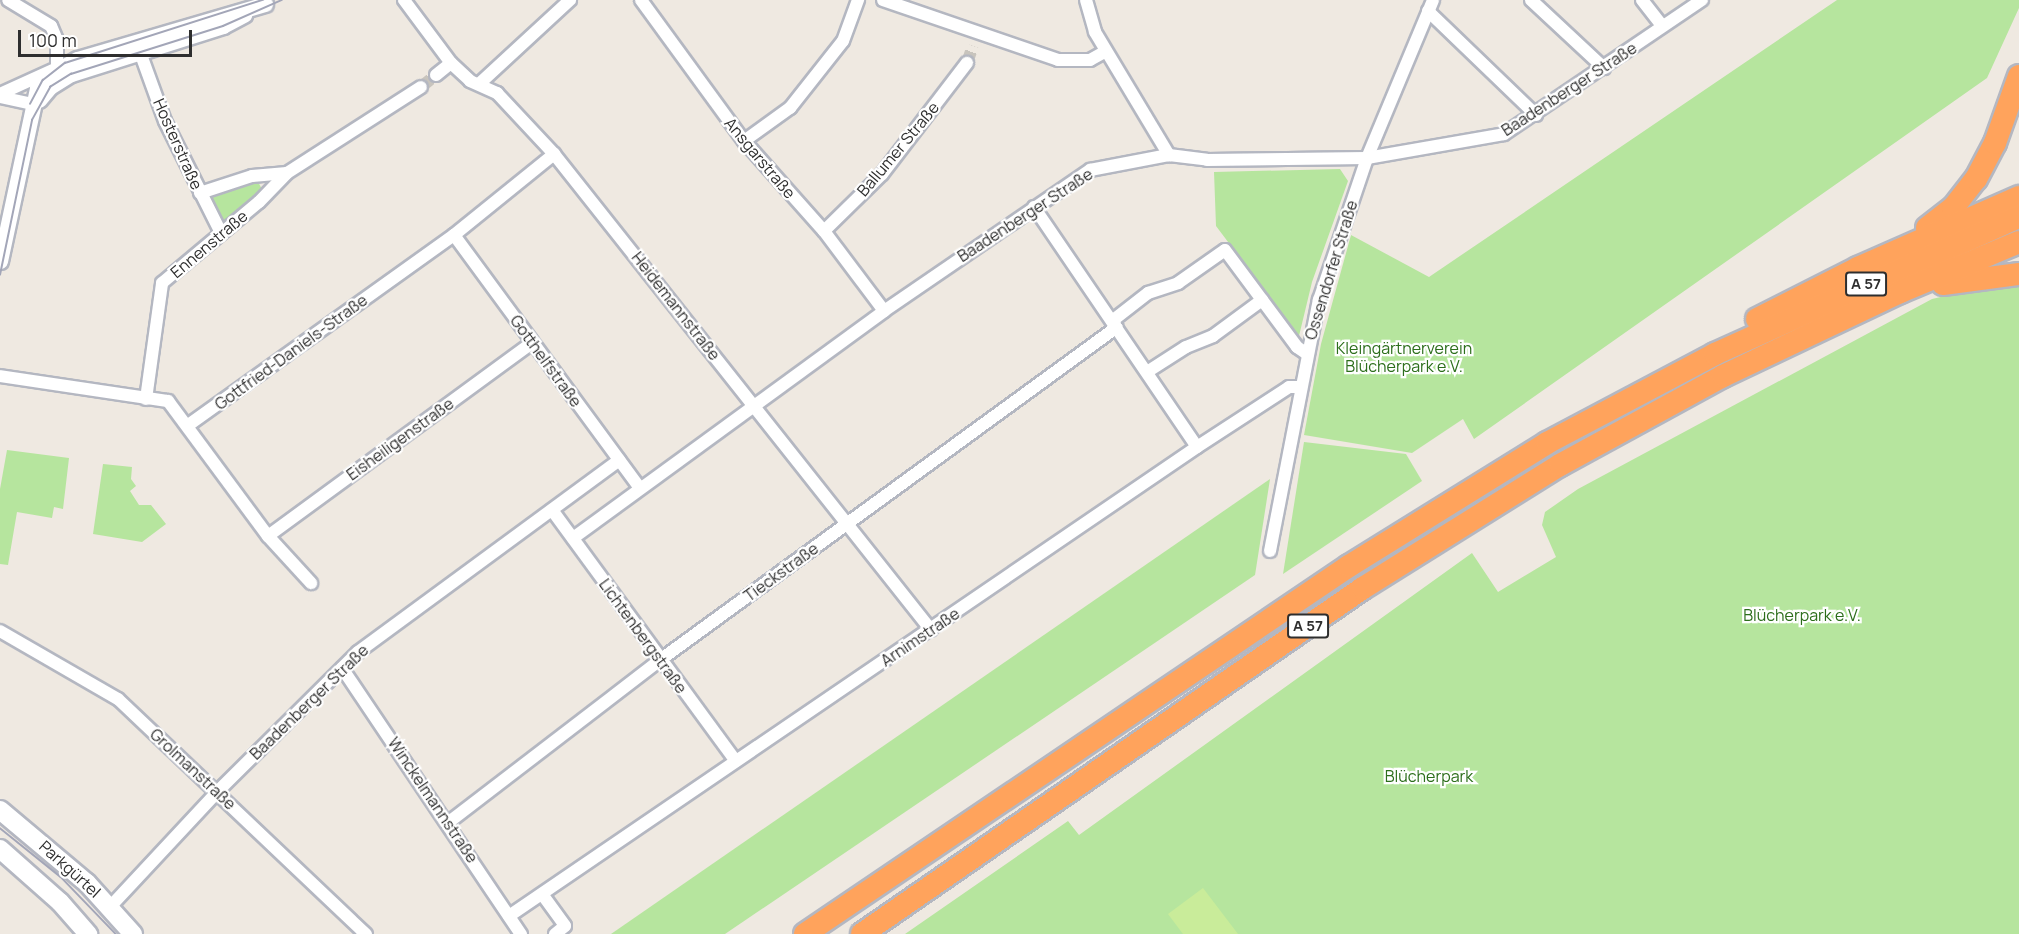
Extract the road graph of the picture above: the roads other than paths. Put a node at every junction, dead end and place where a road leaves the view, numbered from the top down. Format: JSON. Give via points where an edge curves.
{"nodes":[{"id":1,"x":8,"y":0,"type":"edge"},
{"id":2,"x":405,"y":0,"type":"edge"},
{"id":3,"x":570,"y":0,"type":"edge"},
{"id":4,"x":641,"y":0,"type":"edge"},
{"id":5,"x":858,"y":0,"type":"edge"},
{"id":6,"x":883,"y":0,"type":"edge"},
{"id":7,"x":1086,"y":0,"type":"edge"},
{"id":8,"x":1531,"y":0,"type":"edge"},
{"id":9,"x":1642,"y":0,"type":"edge"},
{"id":10,"x":1702,"y":0,"type":"edge"},
{"id":11,"x":270,"y":2,"type":"edge"},
{"id":12,"x":1431,"y":6,"type":"edge"},
{"id":13,"x":1662,"y":26,"type":"junction"},
{"id":14,"x":1106,"y":51,"type":"junction"},
{"id":15,"x":140,"y":52,"type":"junction"},
{"id":16,"x":451,"y":63,"type":"junction"},
{"id":17,"x":967,"y":63,"type":"tunnel mouth"},
{"id":18,"x":57,"y":68,"type":"junction"},
{"id":19,"x":1604,"y":68,"type":"junction"},
{"id":20,"x":436,"y":75,"type":"tunnel mouth"},
{"id":21,"x":2019,"y":76,"type":"edge"},
{"id":22,"x":479,"y":84,"type":"junction"},
{"id":23,"x":421,"y":87,"type":"tunnel mouth"},
{"id":24,"x":0,"y":95,"type":"edge"},
{"id":25,"x":33,"y":104,"type":"junction"},
{"id":26,"x":1536,"y":114,"type":"junction"},
{"id":27,"x":744,"y":141,"type":"junction"},
{"id":28,"x":554,"y":154,"type":"junction"},
{"id":29,"x":1169,"y":155,"type":"junction"},
{"id":30,"x":1367,"y":158,"type":"junction"},
{"id":31,"x":287,"y":172,"type":"junction"},
{"id":32,"x":200,"y":193,"type":"junction"},
{"id":33,"x":2019,"y":197,"type":"edge"},
{"id":34,"x":1034,"y":207,"type":"junction"},
{"id":35,"x":2019,"y":218,"type":"edge"},
{"id":36,"x":824,"y":231,"type":"junction"},
{"id":37,"x":221,"y":233,"type":"junction"},
{"id":38,"x":454,"y":235,"type":"junction"},
{"id":39,"x":2019,"y":242,"type":"edge"},
{"id":40,"x":0,"y":261,"type":"edge"},
{"id":41,"x":1858,"y":268,"type":"junction"},
{"id":42,"x":2019,"y":274,"type":"edge"},
{"id":43,"x":1900,"y":292,"type":"junction"},
{"id":44,"x":1262,"y":300,"type":"junction"},
{"id":45,"x":884,"y":311,"type":"junction"},
{"id":46,"x":1114,"y":324,"type":"junction"},
{"id":47,"x":532,"y":343,"type":"junction"},
{"id":48,"x":1306,"y":353,"type":"junction"},
{"id":49,"x":1715,"y":354,"type":"junction"},
{"id":50,"x":1147,"y":372,"type":"junction"},
{"id":51,"x":0,"y":376,"type":"edge"},
{"id":52,"x":1300,"y":387,"type":"junction"},
{"id":53,"x":146,"y":399,"type":"junction"},
{"id":54,"x":754,"y":407,"type":"junction"},
{"id":55,"x":187,"y":426,"type":"junction"},
{"id":56,"x":1197,"y":447,"type":"junction"},
{"id":57,"x":619,"y":460,"type":"junction"},
{"id":58,"x":639,"y":487,"type":"junction"},
{"id":59,"x":552,"y":510,"type":"junction"},
{"id":60,"x":845,"y":524,"type":"junction"},
{"id":61,"x":268,"y":536,"type":"junction"},
{"id":62,"x":573,"y":538,"type":"junction"},
{"id":63,"x":1270,"y":551,"type":"dead end"},
{"id":64,"x":311,"y":583,"type":"dead end"},
{"id":65,"x":931,"y":630,"type":"junction"},
{"id":66,"x":0,"y":631,"type":"edge"},
{"id":67,"x":660,"y":660,"type":"junction"},
{"id":68,"x":342,"y":668,"type":"junction"},
{"id":69,"x":736,"y":761,"type":"junction"},
{"id":70,"x":218,"y":791,"type":"junction"},
{"id":71,"x":0,"y":810,"type":"edge"},
{"id":72,"x":449,"y":822,"type":"junction"},
{"id":73,"x":0,"y":849,"type":"edge"},
{"id":74,"x":542,"y":894,"type":"junction"},
{"id":75,"x":910,"y":902,"type":"junction"},
{"id":76,"x":110,"y":907,"type":"junction"},
{"id":77,"x":509,"y":916,"type":"junction"},
{"id":78,"x":88,"y":934,"type":"edge"},
{"id":79,"x":134,"y":934,"type":"edge"},
{"id":80,"x":366,"y":934,"type":"edge"},
{"id":81,"x":521,"y":934,"type":"edge"},
{"id":82,"x":555,"y":934,"type":"edge"},
{"id":83,"x":805,"y":934,"type":"edge"},
{"id":84,"x":862,"y":934,"type":"edge"},
{"id":85,"x":878,"y":934,"type":"edge"}],
"edges":[{"from":1,"to":18,"type":"street","via":[[51,26],[57,40]]},
{"from":2,"to":16,"type":"street","name":"Heidemannstraße"},
{"from":3,"to":22,"type":"street"},
{"from":4,"to":27,"type":"street","name":"Ansgarstraße"},
{"from":5,"to":27,"type":"street","via":[[843,41],[790,108]]},
{"from":6,"to":14,"type":"street","via":[[975,40],[1058,60],[1090,60]]},
{"from":7,"to":14,"type":"street"},
{"from":8,"to":19,"type":"street"},
{"from":9,"to":13,"type":"street"},
{"from":10,"to":13,"type":"street","name":"Baadenberger Straße"},
{"from":11,"to":15,"type":"street","via":[[223,26]]},
{"from":11,"to":18,"type":"street"},
{"from":12,"to":26,"type":"street"},
{"from":12,"to":30,"type":"street","name":"Ossendorfer Straße"},
{"from":13,"to":19,"type":"street","name":"Baadenberger Straße"},
{"from":14,"to":29,"type":"street"},
{"from":15,"to":25,"type":"street","via":[[64,77]]},
{"from":15,"to":32,"type":"street","name":"Hosterstraße","via":[[165,121]]},
{"from":16,"to":20,"type":"street"},
{"from":16,"to":22,"type":"street","name":"Heidemannstraße"},
{"from":17,"to":36,"type":"street","name":"Ballumer Straße","via":[[882,174]]},
{"from":18,"to":24,"type":"street"},
{"from":18,"to":25,"type":"street","via":[[39,84]]},
{"from":19,"to":26,"type":"street","name":"Baadenberger Straße"},
{"from":21,"to":41,"type":"highway","via":[[1986,161],[1965,193],[1921,232]]},
{"from":22,"to":28,"type":"street","name":"Heidemannstraße","via":[[497,93]]},
{"from":23,"to":31,"type":"street","name":"Ennenstraße"},
{"from":24,"to":25,"type":"street"},
{"from":25,"to":40,"type":"street"},
{"from":26,"to":30,"type":"street","name":"Baadenberger Straße","via":[[1494,137]]},
{"from":27,"to":36,"type":"street","name":"Ansgarstraße"},
{"from":28,"to":38,"type":"street","name":"Gottfried-Daniels-Straße"},
{"from":28,"to":54,"type":"street","name":"Heidemannstraße"},
{"from":29,"to":30,"type":"street","name":"Baadenberger Straße","via":[[1207,160]]},
{"from":29,"to":34,"type":"street","name":"Baadenberger Straße","via":[[1090,170]]},
{"from":30,"to":48,"type":"street","name":"Ossendorfer Straße","via":[[1335,250]]},
{"from":31,"to":32,"type":"street","name":"Ennenstraße","via":[[252,176]]},
{"from":31,"to":37,"type":"street","name":"Ennenstraße"},
{"from":32,"to":37,"type":"street","name":"Hosterstraße"},
{"from":33,"to":41,"type":"highway"},
{"from":34,"to":45,"type":"street","name":"Baadenberger Straße"},
{"from":34,"to":46,"type":"street"},
{"from":35,"to":49,"type":"highway","number":"A 57"},
{"from":36,"to":45,"type":"street","name":"Ansgarstraße"},
{"from":37,"to":53,"type":"street","name":"Ennenstraße","via":[[162,283]]},
{"from":38,"to":47,"type":"street","name":"Gotthelfstraße"},
{"from":38,"to":55,"type":"street","name":"Gottfried-Daniels-Straße"},
{"from":39,"to":43,"type":"highway","number":"A 57"},
{"from":41,"to":49,"type":"highway","via":[[1747,325]]},
{"from":42,"to":43,"type":"highway"},
{"from":43,"to":75,"type":"highway","number":"A 57","via":[[1723,376],[1560,465],[1363,588]]},
{"from":44,"to":46,"type":"street","name":"Tieckstraße","via":[[1225,250],[1178,283],[1148,293]]},
{"from":44,"to":48,"type":"street","via":[[1297,347]]},
{"from":44,"to":50,"type":"street","via":[[1214,336],[1186,347]]},
{"from":45,"to":54,"type":"street","name":"Baadenberger Straße"},
{"from":46,"to":50,"type":"street"},
{"from":46,"to":60,"type":"street","name":"Tieckstraße"},
{"from":47,"to":57,"type":"street","name":"Gotthelfstraße"},
{"from":47,"to":61,"type":"street","name":"Eisheiligenstraße"},
{"from":48,"to":52,"type":"street","name":"Ossendorfer Straße"},
{"from":49,"to":83,"type":"highway","number":"A 57","via":[[1547,443],[1349,566]]},
{"from":50,"to":56,"type":"street"},
{"from":51,"to":53,"type":"street"},
{"from":52,"to":56,"type":"street","name":"Arnimstraße","via":[[1289,387]]},
{"from":52,"to":63,"type":"street","name":"Ossendorfer Straße"},
{"from":53,"to":55,"type":"street","via":[[168,401]]},
{"from":54,"to":58,"type":"street","name":"Baadenberger Straße"},
{"from":54,"to":60,"type":"street","name":"Heidemannstraße"},
{"from":55,"to":61,"type":"street"},
{"from":56,"to":65,"type":"street","name":"Arnimstraße"},
{"from":57,"to":58,"type":"street","name":"Gotthelfstraße"},
{"from":57,"to":59,"type":"street","name":"Baadenberger Straße"},
{"from":58,"to":62,"type":"street","name":"Baadenberger Straße"},
{"from":59,"to":62,"type":"street","name":"Lichtenbergstraße"},
{"from":59,"to":68,"type":"street","name":"Baadenberger Straße"},
{"from":60,"to":65,"type":"street","name":"Heidemannstraße"},
{"from":60,"to":67,"type":"street","name":"Tieckstraße"},
{"from":61,"to":64,"type":"street"},
{"from":62,"to":67,"type":"street","name":"Lichtenbergstraße"},
{"from":65,"to":69,"type":"street","name":"Arnimstraße"},
{"from":66,"to":70,"type":"street","name":"Grolmanstraße","via":[[118,699]]},
{"from":67,"to":69,"type":"street","name":"Lichtenbergstraße"},
{"from":67,"to":72,"type":"street","name":"Tieckstraße"},
{"from":68,"to":70,"type":"street","name":"Baadenberger Straße"},
{"from":68,"to":72,"type":"street","name":"Winckelmannstraße"},
{"from":69,"to":74,"type":"street","name":"Arnimstraße"},
{"from":70,"to":76,"type":"street","name":"Baadenberger Straße"},
{"from":70,"to":80,"type":"street","name":"Grolmanstraße"},
{"from":71,"to":76,"type":"main road","name":"Parkgürtel","via":[[59,857]]},
{"from":72,"to":77,"type":"street","name":"Winckelmannstraße"},
{"from":73,"to":78,"type":"main road","name":"Parkgürtel","via":[[60,902]]},
{"from":74,"to":77,"type":"street","name":"Arnimstraße"},
{"from":74,"to":82,"type":"street","via":[[565,926]]},
{"from":75,"to":84,"type":"highway","number":"A 57"},
{"from":75,"to":85,"type":"highway"},
{"from":76,"to":79,"type":"main road","name":"Parkgürtel"},
{"from":77,"to":81,"type":"street","name":"Winckelmannstraße"}]}
